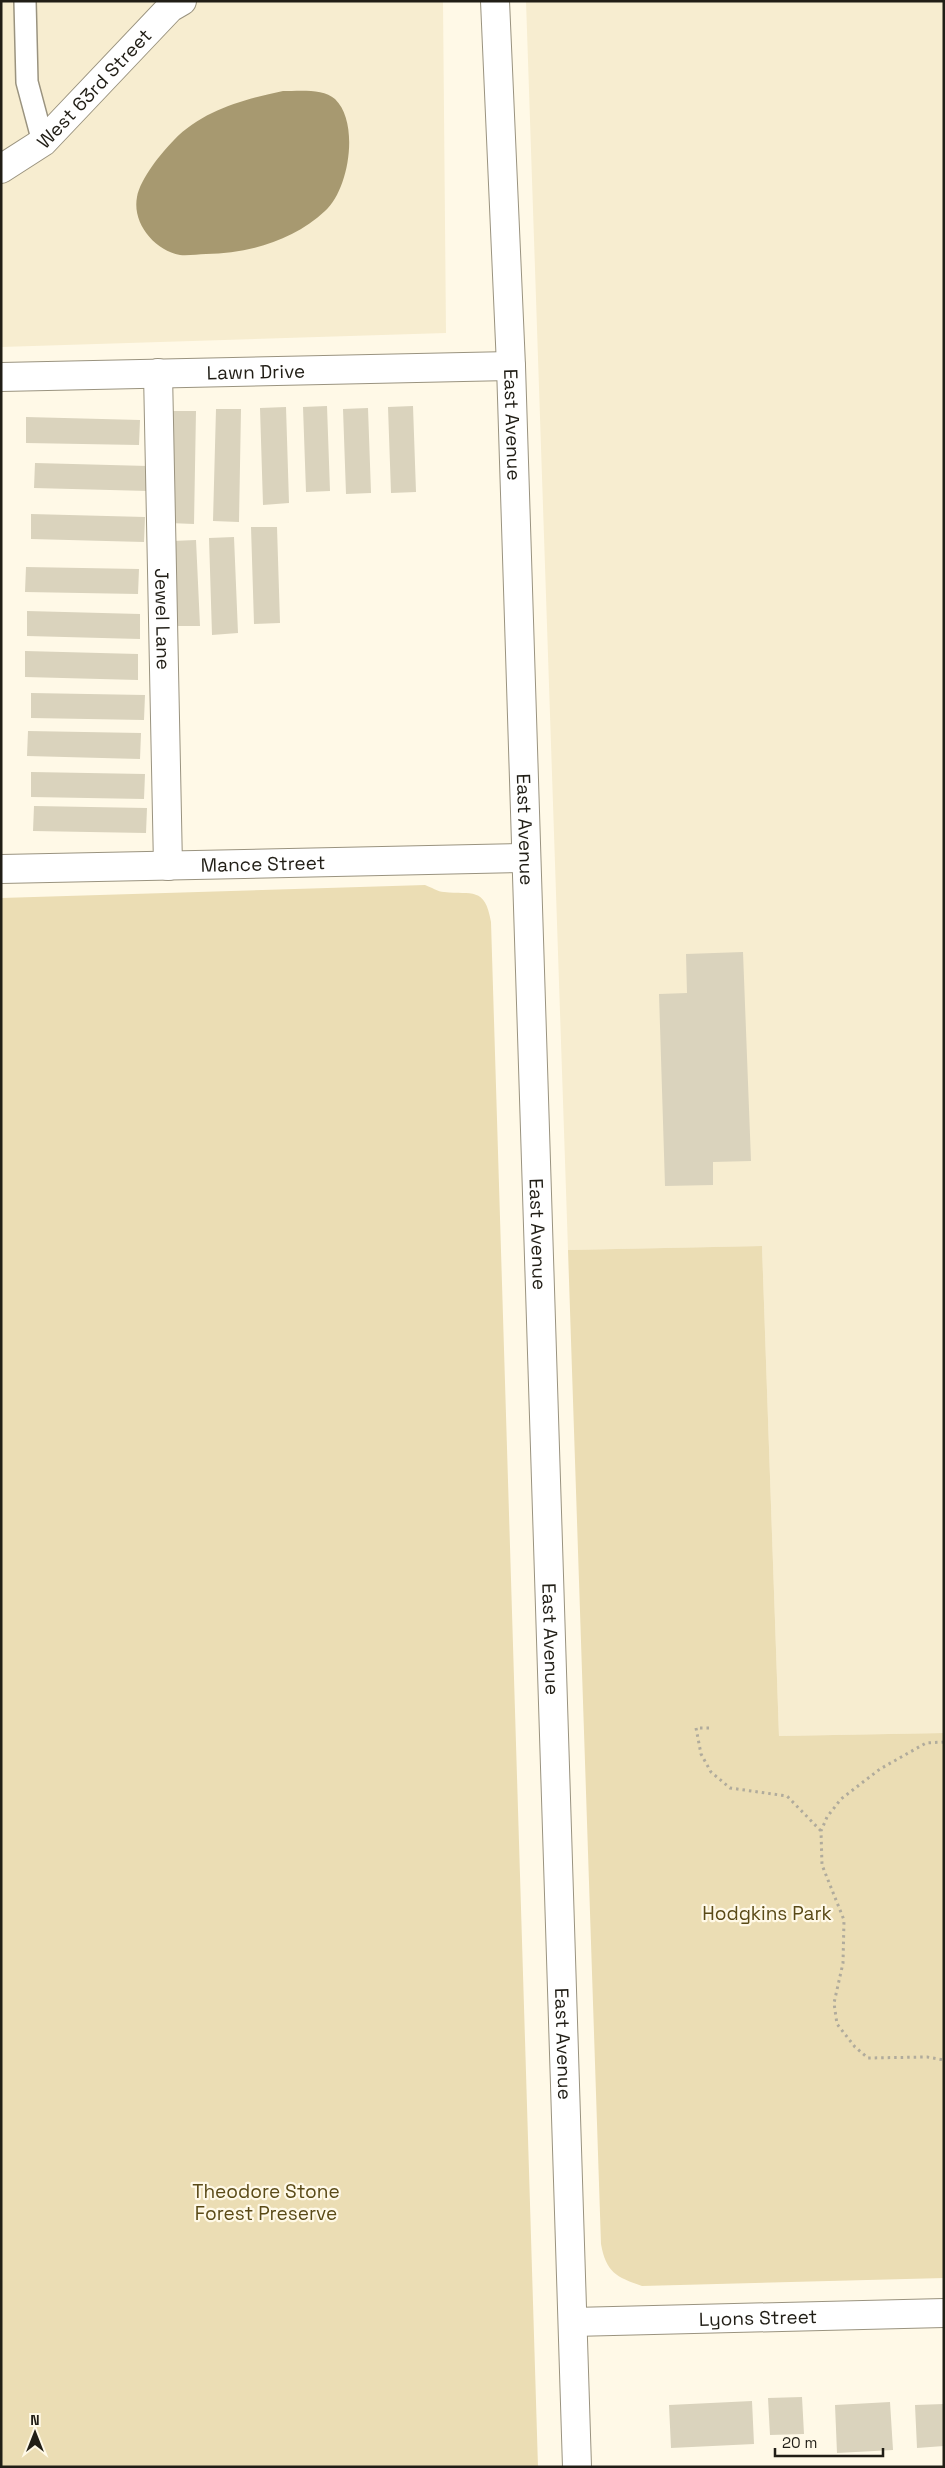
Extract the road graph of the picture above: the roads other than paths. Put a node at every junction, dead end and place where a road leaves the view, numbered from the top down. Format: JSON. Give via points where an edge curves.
{"nodes":[{"id":1,"x":25,"y":1,"type":"edge"},
{"id":2,"x":182,"y":1,"type":"edge"},
{"id":3,"x":495,"y":1,"type":"edge"},
{"id":4,"x":43,"y":142,"type":"junction"},
{"id":5,"x":1,"y":169,"type":"edge"},
{"id":6,"x":511,"y":366,"type":"junction"},
{"id":7,"x":158,"y":374,"type":"junction"},
{"id":8,"x":1,"y":377,"type":"edge"},
{"id":9,"x":525,"y":858,"type":"junction"},
{"id":10,"x":168,"y":866,"type":"junction"},
{"id":11,"x":1,"y":869,"type":"edge"},
{"id":12,"x":944,"y":2313,"type":"edge"},
{"id":13,"x":573,"y":2322,"type":"junction"},
{"id":14,"x":577,"y":2467,"type":"edge"}],
"edges":[{"from":1,"to":4,"type":"lane","via":[[27,82]]},
{"from":2,"to":4,"type":"street","name":"West 63rd Street","via":[[170,8]]},
{"from":3,"to":6,"type":"street","name":"East Avenue"},
{"from":4,"to":5,"type":"street","name":"West 63rd Street"},
{"from":6,"to":7,"type":"street","name":"Lawn Drive"},
{"from":6,"to":9,"type":"street","name":"East Avenue"},
{"from":7,"to":8,"type":"street","name":"Lawn Drive"},
{"from":7,"to":10,"type":"street","name":"Jewel Lane"},
{"from":9,"to":10,"type":"street","name":"Mance Street"},
{"from":9,"to":13,"type":"street","name":"East Avenue"},
{"from":10,"to":11,"type":"street","name":"Mance Street"},
{"from":12,"to":13,"type":"street","name":"Lyons Street"},
{"from":13,"to":14,"type":"street","name":"East Avenue"}]}
